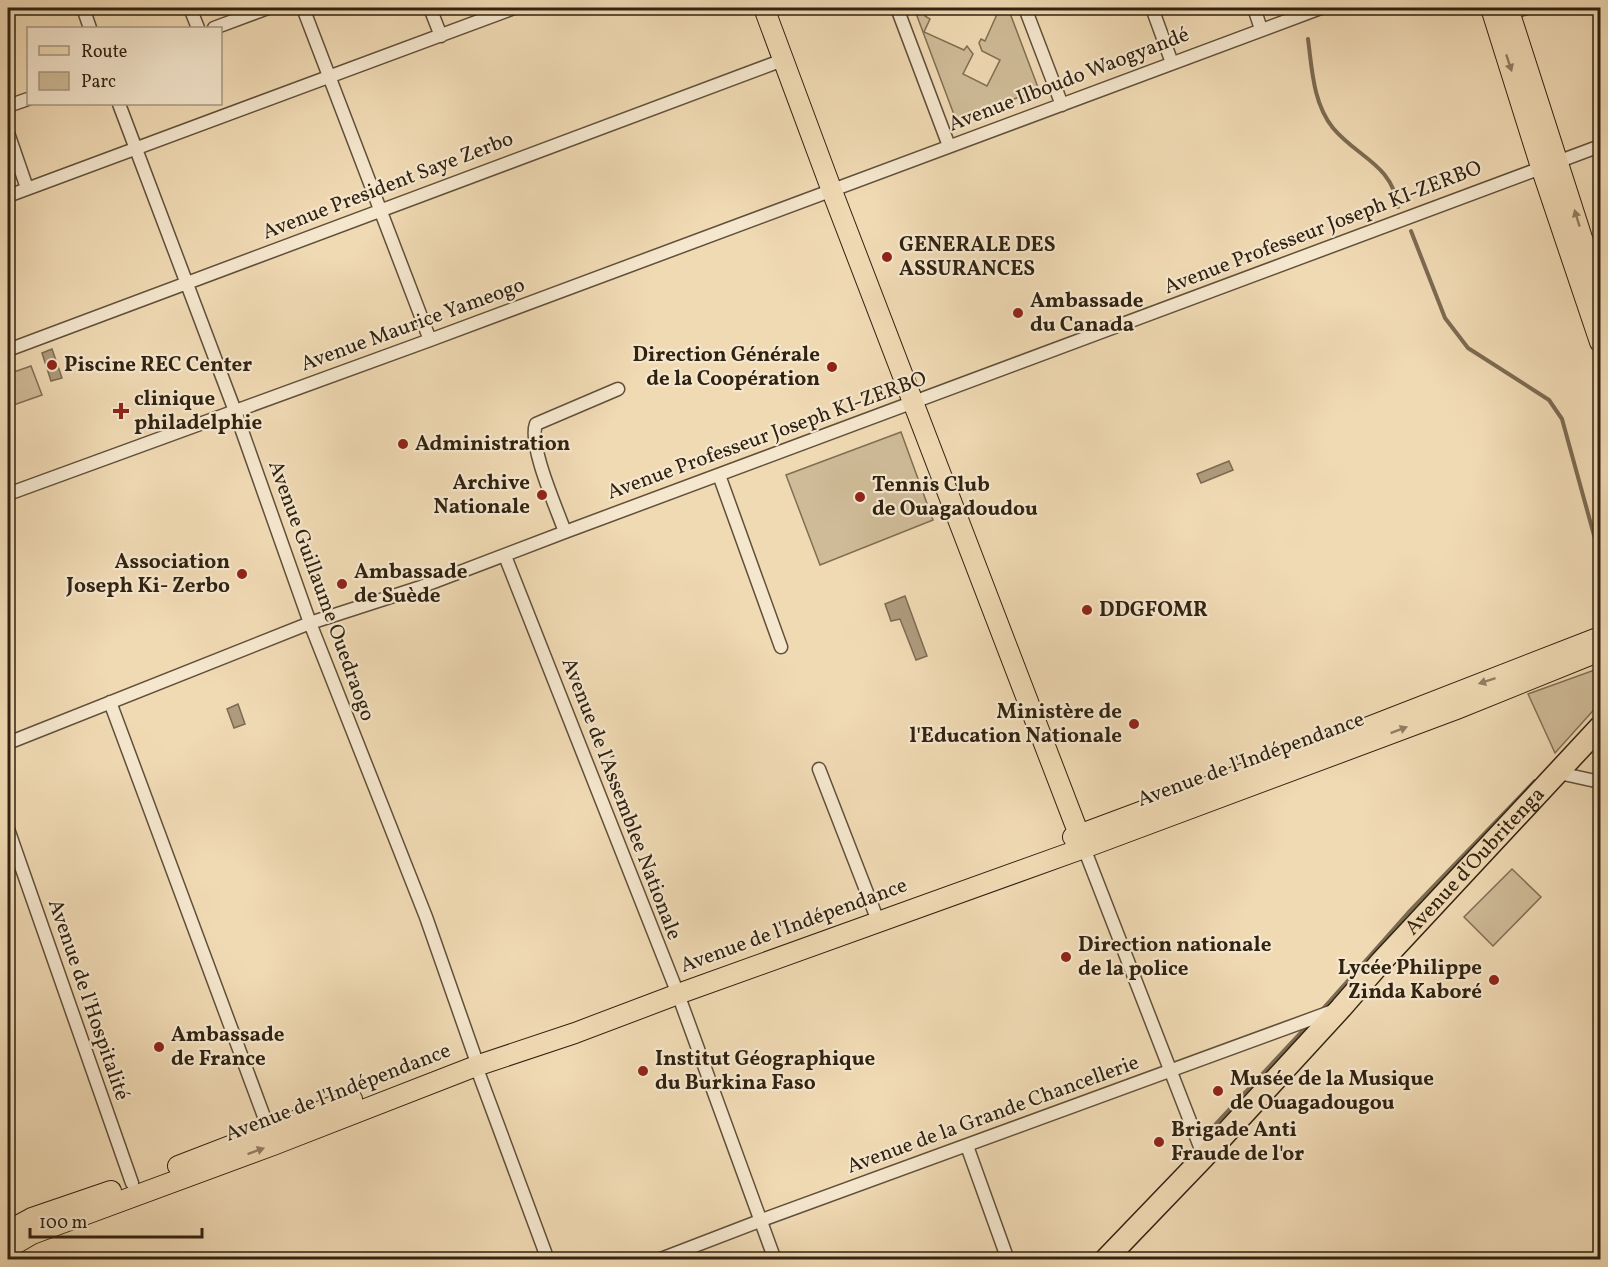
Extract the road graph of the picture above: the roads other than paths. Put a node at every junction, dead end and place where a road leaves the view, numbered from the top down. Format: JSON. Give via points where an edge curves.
{"nodes":[{"id":1,"x":83,"y":8,"type":"edge"},
{"id":2,"x":190,"y":8,"type":"edge"},
{"id":3,"x":268,"y":8,"type":"edge"},
{"id":4,"x":303,"y":8,"type":"edge"},
{"id":5,"x":430,"y":8,"type":"edge"},
{"id":6,"x":514,"y":8,"type":"edge"},
{"id":7,"x":764,"y":8,"type":"edge"},
{"id":8,"x":897,"y":8,"type":"edge"},
{"id":9,"x":1025,"y":8,"type":"edge"},
{"id":10,"x":1152,"y":8,"type":"edge"},
{"id":11,"x":1254,"y":8,"type":"edge"},
{"id":12,"x":1321,"y":8,"type":"edge"},
{"id":13,"x":1508,"y":8,"type":"edge"},
{"id":14,"x":90,"y":27,"type":"edge"},
{"id":15,"x":198,"y":27,"type":"edge"},
{"id":16,"x":217,"y":27,"type":"edge"},
{"id":17,"x":1261,"y":29,"type":"junction"},
{"id":18,"x":441,"y":36,"type":"junction"},
{"id":19,"x":783,"y":60,"type":"junction"},
{"id":20,"x":1172,"y":63,"type":"junction"},
{"id":21,"x":329,"y":76,"type":"junction"},
{"id":22,"x":27,"y":99,"type":"edge"},
{"id":23,"x":119,"y":105,"type":"edge"},
{"id":24,"x":1062,"y":105,"type":"junction"},
{"id":25,"x":8,"y":106,"type":"edge"},
{"id":26,"x":8,"y":133,"type":"edge"},
{"id":27,"x":137,"y":146,"type":"junction"},
{"id":28,"x":949,"y":146,"type":"junction"},
{"id":29,"x":1600,"y":146,"type":"edge"},
{"id":30,"x":1550,"y":164,"type":"junction"},
{"id":31,"x":27,"y":188,"type":"junction"},
{"id":32,"x":832,"y":191,"type":"junction"},
{"id":33,"x":8,"y":196,"type":"edge"},
{"id":34,"x":379,"y":210,"type":"junction"},
{"id":35,"x":1584,"y":267,"type":"junction"},
{"id":36,"x":187,"y":283,"type":"junction"},
{"id":37,"x":1600,"y":294,"type":"edge"},
{"id":38,"x":430,"y":340,"type":"junction"},
{"id":39,"x":1600,"y":342,"type":"edge"},
{"id":40,"x":8,"y":350,"type":"edge"},
{"id":41,"x":618,"y":389,"type":"dead end"},
{"id":42,"x":913,"y":402,"type":"junction"},
{"id":43,"x":235,"y":411,"type":"junction"},
{"id":44,"x":719,"y":475,"type":"junction"},
{"id":45,"x":8,"y":494,"type":"edge"},
{"id":46,"x":565,"y":532,"type":"junction"},
{"id":47,"x":506,"y":556,"type":"junction"},
{"id":48,"x":310,"y":623,"type":"junction"},
{"id":49,"x":1600,"y":637,"type":"edge"},
{"id":50,"x":781,"y":647,"type":"dead end"},
{"id":51,"x":1600,"y":651,"type":"edge"},
{"id":52,"x":110,"y":702,"type":"junction"},
{"id":53,"x":1600,"y":728,"type":"edge"},
{"id":54,"x":1373,"y":733,"type":"junction"},
{"id":55,"x":8,"y":743,"type":"edge"},
{"id":56,"x":819,"y":769,"type":"dead end"},
{"id":57,"x":1559,"y":773,"type":"junction"},
{"id":58,"x":1600,"y":782,"type":"edge"},
{"id":59,"x":8,"y":829,"type":"edge"},
{"id":60,"x":1082,"y":842,"type":"junction"},
{"id":61,"x":876,"y":916,"type":"junction"},
{"id":62,"x":675,"y":990,"type":"junction"},
{"id":63,"x":1341,"y":1008,"type":"junction"},
{"id":64,"x":476,"y":1061,"type":"junction"},
{"id":65,"x":1169,"y":1071,"type":"junction"},
{"id":66,"x":269,"y":1130,"type":"junction"},
{"id":67,"x":966,"y":1146,"type":"junction"},
{"id":68,"x":1204,"y":1157,"type":"junction"},
{"id":69,"x":132,"y":1183,"type":"junction"},
{"id":70,"x":762,"y":1220,"type":"junction"},
{"id":71,"x":8,"y":1231,"type":"edge"},
{"id":72,"x":8,"y":1251,"type":"edge"},
{"id":73,"x":548,"y":1260,"type":"edge"},
{"id":74,"x":658,"y":1260,"type":"edge"},
{"id":75,"x":776,"y":1260,"type":"edge"},
{"id":76,"x":1008,"y":1260,"type":"edge"},
{"id":77,"x":1105,"y":1260,"type":"edge"}],
"edges":[{"from":1,"to":14,"type":"street"},
{"from":2,"to":15,"type":"street"},
{"from":3,"to":16,"type":"street"},
{"from":4,"to":21,"type":"street"},
{"from":5,"to":18,"type":"street"},
{"from":6,"to":18,"type":"street"},
{"from":7,"to":19,"type":"main road"},
{"from":8,"to":28,"type":"street"},
{"from":9,"to":24,"type":"street"},
{"from":10,"to":20,"type":"street"},
{"from":11,"to":17,"type":"street"},
{"from":12,"to":17,"type":"street","name":"Avenue Ilboudo Waogyandé"},
{"from":13,"to":30,"type":"main road"},
{"from":17,"to":20,"type":"street","name":"Avenue Ilboudo Waogyandé"},
{"from":18,"to":21,"type":"street"},
{"from":19,"to":32,"type":"main road"},
{"from":19,"to":34,"type":"street","name":"Avenue President Saye Zerbo"},
{"from":20,"to":24,"type":"street","name":"Avenue Ilboudo Waogyandé"},
{"from":21,"to":27,"type":"street"},
{"from":21,"to":34,"type":"street"},
{"from":22,"to":25,"type":"street"},
{"from":23,"to":27,"type":"street","name":"Avenue Guillaume Ouedraogo"},
{"from":24,"to":28,"type":"street","name":"Avenue Ilboudo Waogyandé"},
{"from":26,"to":31,"type":"street"},
{"from":27,"to":31,"type":"street"},
{"from":27,"to":36,"type":"street","name":"Avenue Guillaume Ouedraogo"},
{"from":28,"to":32,"type":"street","name":"Avenue Ilboudo Waogyandé"},
{"from":29,"to":30,"type":"street","name":"Avenue Professeur Joseph KI-ZERBO"},
{"from":30,"to":35,"type":"main road"},
{"from":30,"to":42,"type":"street","name":"Avenue Professeur Joseph KI-ZERBO"},
{"from":31,"to":33,"type":"street"},
{"from":32,"to":38,"type":"street","name":"Avenue Maurice Yameogo"},
{"from":32,"to":42,"type":"main road"},
{"from":34,"to":36,"type":"street","name":"Avenue President Saye Zerbo"},
{"from":34,"to":38,"type":"street"},
{"from":35,"to":37,"type":"main road"},
{"from":35,"to":39,"type":"main road"},
{"from":36,"to":40,"type":"street","name":"Avenue President Saye Zerbo"},
{"from":36,"to":43,"type":"street","name":"Avenue Guillaume Ouedraogo"},
{"from":38,"to":43,"type":"street","name":"Avenue Maurice Yameogo"},
{"from":41,"to":46,"type":"street","via":[[542,419],[534,429],[537,452]]},
{"from":42,"to":44,"type":"street","name":"Avenue Professeur Joseph KI-ZERBO"},
{"from":42,"to":60,"type":"main road"},
{"from":43,"to":45,"type":"street","name":"Avenue Maurice Yameogo"},
{"from":43,"to":48,"type":"street","name":"Avenue Guillaume Ouedraogo"},
{"from":44,"to":46,"type":"street","name":"Avenue Professeur Joseph KI-ZERBO"},
{"from":44,"to":50,"type":"street"},
{"from":46,"to":47,"type":"street","name":"Avenue Professeur Joseph KI-ZERBO"},
{"from":47,"to":48,"type":"street","name":"Avenue Professeur Joseph KI-ZERBO"},
{"from":47,"to":62,"type":"street","name":"Avenue de l'Assemblee Nationale"},
{"from":48,"to":52,"type":"street","name":"Avenue Professeur Joseph KI-ZERBO"},
{"from":48,"to":64,"type":"street","name":"Avenue Guillaume Ouedraogo","via":[[426,917]]},
{"from":49,"to":54,"type":"main road","name":"Avenue de l'Indépendance","one_way":true,"via":[[1462,689]]},
{"from":54,"to":51,"type":"main road","name":"Avenue de l'Indépendance","one_way":true},
{"from":52,"to":55,"type":"street","name":"Avenue Professeur Joseph KI-ZERBO"},
{"from":52,"to":66,"type":"street"},
{"from":53,"to":57,"type":"highway","name":"Avenue d'Oubritenga"},
{"from":54,"to":60,"type":"main road","name":"Avenue de l'Indépendance"},
{"from":56,"to":61,"type":"street"},
{"from":57,"to":58,"type":"street"},
{"from":57,"to":63,"type":"highway","name":"Avenue d'Oubritenga"},
{"from":59,"to":69,"type":"street","name":"Avenue de l'Hospitalité"},
{"from":60,"to":61,"type":"main road","name":"Avenue de l'Indépendance"},
{"from":60,"to":65,"type":"street"},
{"from":61,"to":62,"type":"main road","name":"Avenue de l'Indépendance"},
{"from":62,"to":64,"type":"main road","name":"Avenue de l'Indépendance"},
{"from":62,"to":70,"type":"street","name":"Avenue de l'Assemblee Nationale"},
{"from":63,"to":65,"type":"street","name":"Avenue de la Grande Chancellerie"},
{"from":63,"to":68,"type":"highway","name":"Avenue d'Oubritenga"},
{"from":64,"to":66,"type":"main road","name":"Avenue de l'Indépendance","via":[[362,1095]]},
{"from":72,"to":64,"type":"main road","name":"Avenue de l'Indépendance","one_way":true,"via":[[32,1234],[273,1145]]},
{"from":64,"to":73,"type":"street","name":"Avenue Guillaume Ouedraogo"},
{"from":65,"to":67,"type":"street","name":"Avenue de la Grande Chancellerie"},
{"from":65,"to":68,"type":"street"},
{"from":66,"to":69,"type":"main road","name":"Avenue de l'Indépendance"},
{"from":67,"to":70,"type":"street","name":"Avenue de la Grande Chancellerie"},
{"from":67,"to":76,"type":"street"},
{"from":68,"to":77,"type":"highway","name":"Avenue d'Oubritenga"},
{"from":69,"to":71,"type":"main road","name":"Avenue de l'Indépendance","via":[[32,1218]]},
{"from":70,"to":74,"type":"street","name":"Avenue de la Grande Chancellerie"},
{"from":70,"to":75,"type":"street","name":"Avenue de l'Assemblee Nationale"}]}
